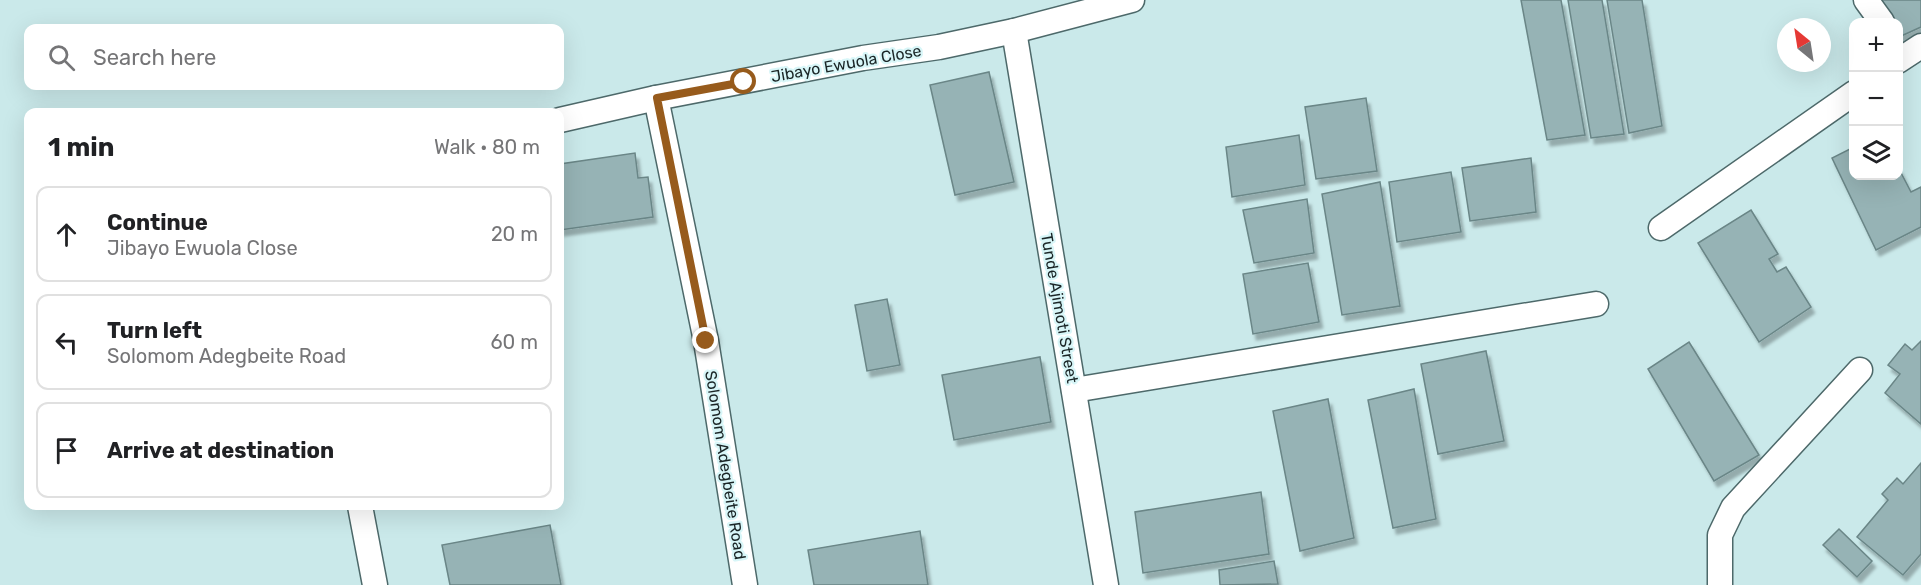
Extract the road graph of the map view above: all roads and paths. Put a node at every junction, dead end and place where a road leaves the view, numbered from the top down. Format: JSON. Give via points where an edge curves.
{"nodes":[{"id":1,"x":1132,"y":0,"type":"edge"},
{"id":2,"x":1866,"y":0,"type":"edge"},
{"id":3,"x":1879,"y":18,"type":"edge"},
{"id":4,"x":1014,"y":31,"type":"junction"},
{"id":5,"x":1903,"y":39,"type":"edge"},
{"id":6,"x":1921,"y":45,"type":"edge"},
{"id":7,"x":1903,"y":58,"type":"edge"},
{"id":8,"x":1849,"y":96,"type":"edge"},
{"id":9,"x":657,"y":98,"type":"junction"},
{"id":10,"x":564,"y":119,"type":"edge"},
{"id":11,"x":1661,"y":228,"type":"dead end"},
{"id":12,"x":1596,"y":304,"type":"dead end"},
{"id":13,"x":1860,"y":370,"type":"dead end"},
{"id":14,"x":1074,"y":390,"type":"junction"},
{"id":15,"x":361,"y":510,"type":"edge"},
{"id":16,"x":375,"y":585,"type":"edge"},
{"id":17,"x":745,"y":585,"type":"edge"},
{"id":18,"x":1106,"y":585,"type":"edge"},
{"id":19,"x":1720,"y":585,"type":"edge"}],
"edges":[{"from":1,"to":4,"type":"street","name":"Jibayo Ewuola Close"},
{"from":2,"to":3,"type":"street"},
{"from":4,"to":9,"type":"street","name":"Jibayo Ewuola Close"},
{"from":4,"to":14,"type":"street","name":"Tunde Ajimoti Street"},
{"from":5,"to":6,"type":"street"},
{"from":6,"to":7,"type":"street"},
{"from":8,"to":11,"type":"street"},
{"from":9,"to":10,"type":"street","name":"Jibayo Ewuola Close"},
{"from":9,"to":17,"type":"street","name":"Solomom Adegbeite Road","via":[[706,341]]},
{"from":12,"to":14,"type":"street"},
{"from":13,"to":19,"type":"street","via":[[1733,508],[1720,535]]},
{"from":14,"to":18,"type":"street","name":"Tunde Ajimoti Street"},
{"from":15,"to":16,"type":"street"}]}
